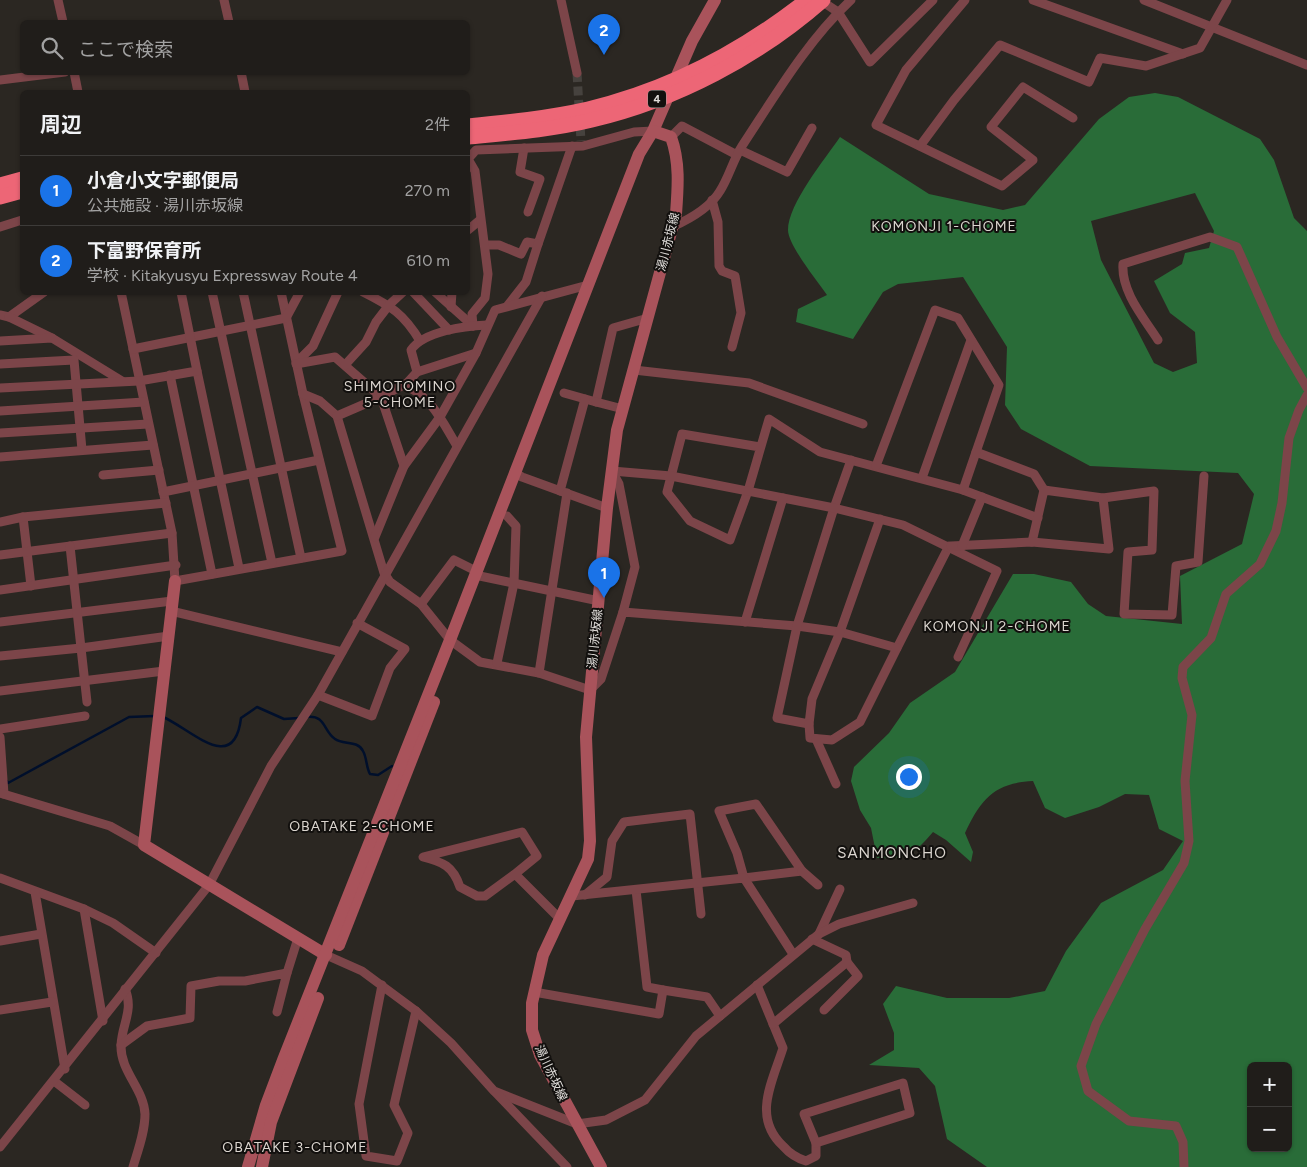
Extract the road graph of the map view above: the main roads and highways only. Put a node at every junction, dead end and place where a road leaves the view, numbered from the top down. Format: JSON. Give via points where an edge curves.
{"nodes":[{"id":1,"x":807,"y":0,"type":"edge"},
{"id":2,"x":823,"y":0,"type":"edge"},
{"id":3,"x":470,"y":126,"type":"edge"},
{"id":4,"x":470,"y":146,"type":"edge"},
{"id":5,"x":20,"y":180,"type":"edge"},
{"id":6,"x":0,"y":185,"type":"edge"},
{"id":7,"x":20,"y":192,"type":"edge"},
{"id":8,"x":0,"y":197,"type":"edge"}],
"edges":[{"from":1,"to":3,"type":"highway","number":"4","bridge":true,"via":[[770,29],[731,52],[658,86],[588,109]]},
{"from":2,"to":4,"type":"highway","number":"4","bridge":true,"via":[[776,37],[737,62],[661,97],[627,110]]},
{"from":5,"to":6,"type":"highway"},
{"from":7,"to":8,"type":"highway"}]}
